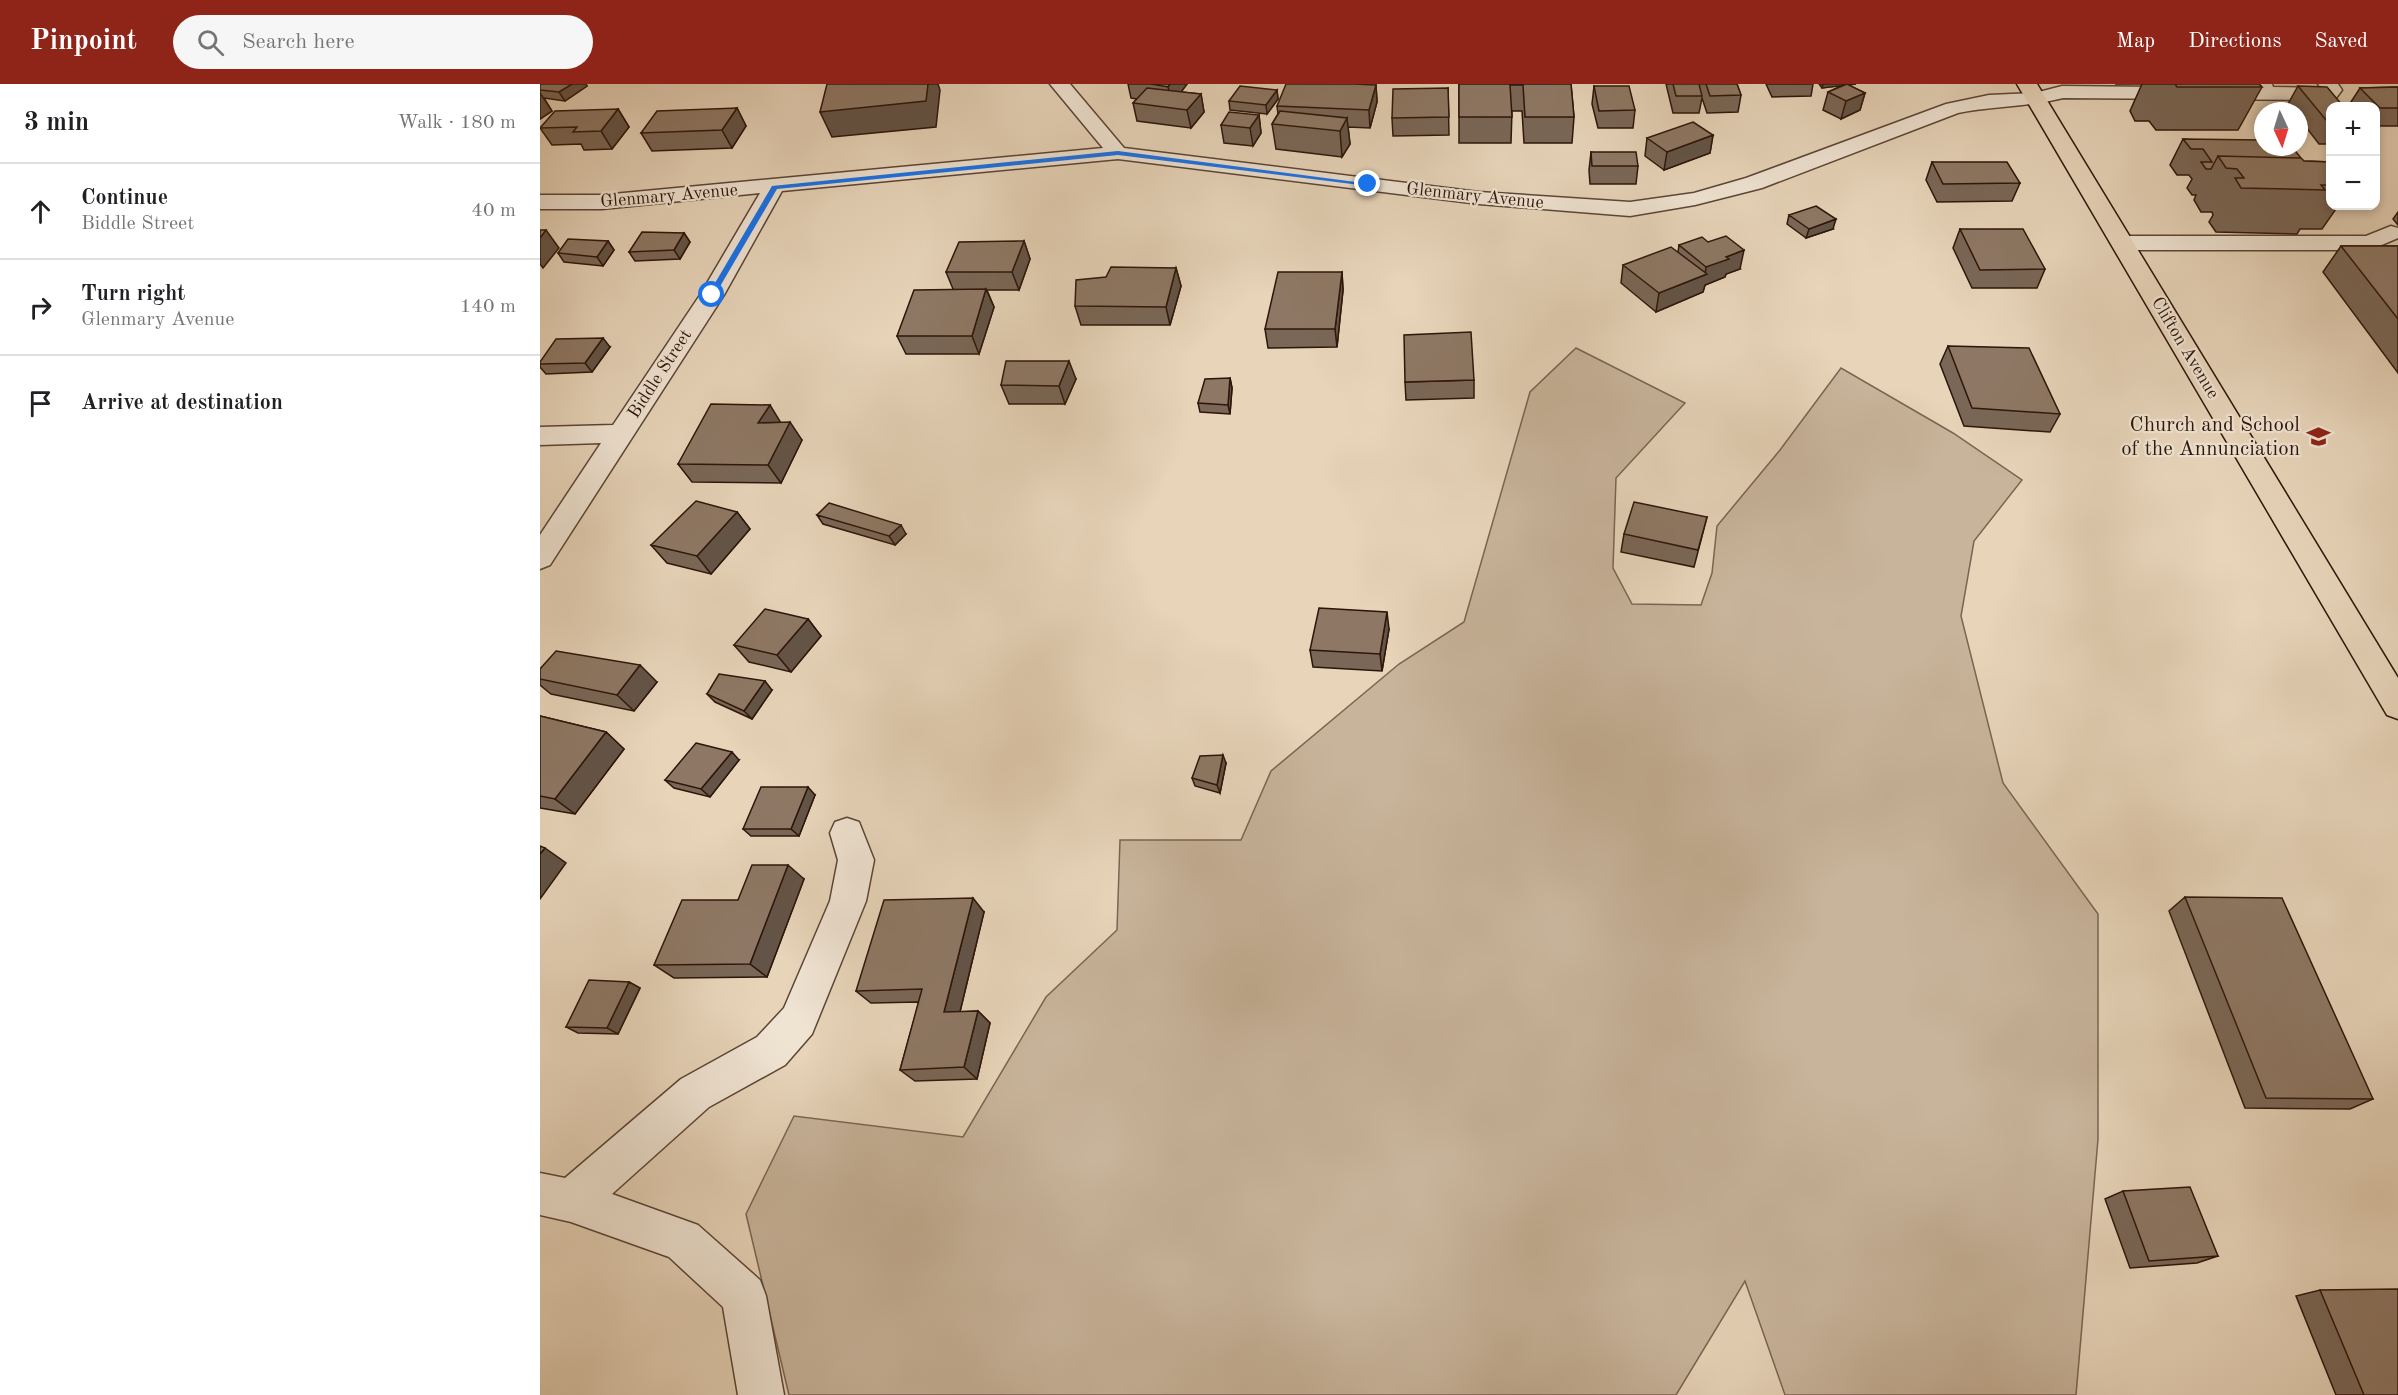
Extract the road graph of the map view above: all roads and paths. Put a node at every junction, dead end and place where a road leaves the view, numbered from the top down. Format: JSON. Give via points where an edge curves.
{"nodes":[{"id":1,"x":1060,"y":84,"type":"edge"},
{"id":2,"x":2328,"y":84,"type":"edge"},
{"id":3,"x":2261,"y":89,"type":"edge"},
{"id":4,"x":2032,"y":92,"type":"edge"},
{"id":5,"x":1118,"y":153,"type":"junction"},
{"id":6,"x":774,"y":187,"type":"junction"},
{"id":7,"x":540,"y":202,"type":"edge"},
{"id":8,"x":2391,"y":233,"type":"dead end"},
{"id":9,"x":2122,"y":243,"type":"junction"},
{"id":10,"x":622,"y":434,"type":"junction"},
{"id":11,"x":540,"y":436,"type":"edge"},
{"id":12,"x":540,"y":558,"type":"edge"},
{"id":13,"x":2398,"y":705,"type":"edge"},
{"id":14,"x":847,"y":833,"type":"dead end"},
{"id":15,"x":556,"y":1197,"type":"edge"},
{"id":16,"x":761,"y":1395,"type":"edge"}],
"edges":[{"from":1,"to":5,"type":"street"},
{"from":2,"to":3,"type":"street","name":"Glenmary Avenue","via":[[2332,90],[2329,94]]},
{"from":3,"to":4,"type":"street","name":"Glenmary Avenue"},
{"from":4,"to":5,"type":"street","name":"Glenmary Avenue","via":[[1953,108],[1754,183],[1695,199],[1630,208],[1479,198]]},
{"from":4,"to":9,"type":"main road","name":"Clifton Avenue"},
{"from":5,"to":6,"type":"street","name":"Glenmary Avenue"},
{"from":6,"to":7,"type":"street","name":"Glenmary Avenue","via":[[602,202]]},
{"from":6,"to":10,"type":"street","name":"Biddle Street","via":[[712,295]]},
{"from":8,"to":9,"type":"street","via":[[2370,243]]},
{"from":9,"to":13,"type":"main road","name":"Clifton Avenue"},
{"from":10,"to":11,"type":"street"},
{"from":10,"to":12,"type":"street","name":"Biddle Street"},
{"from":14,"to":15,"type":"street","via":[[856,860],[848,901],[798,1021],[771,1051],[695,1093]]},
{"from":15,"to":16,"type":"street","via":[[683,1240],[744,1296]]}]}
